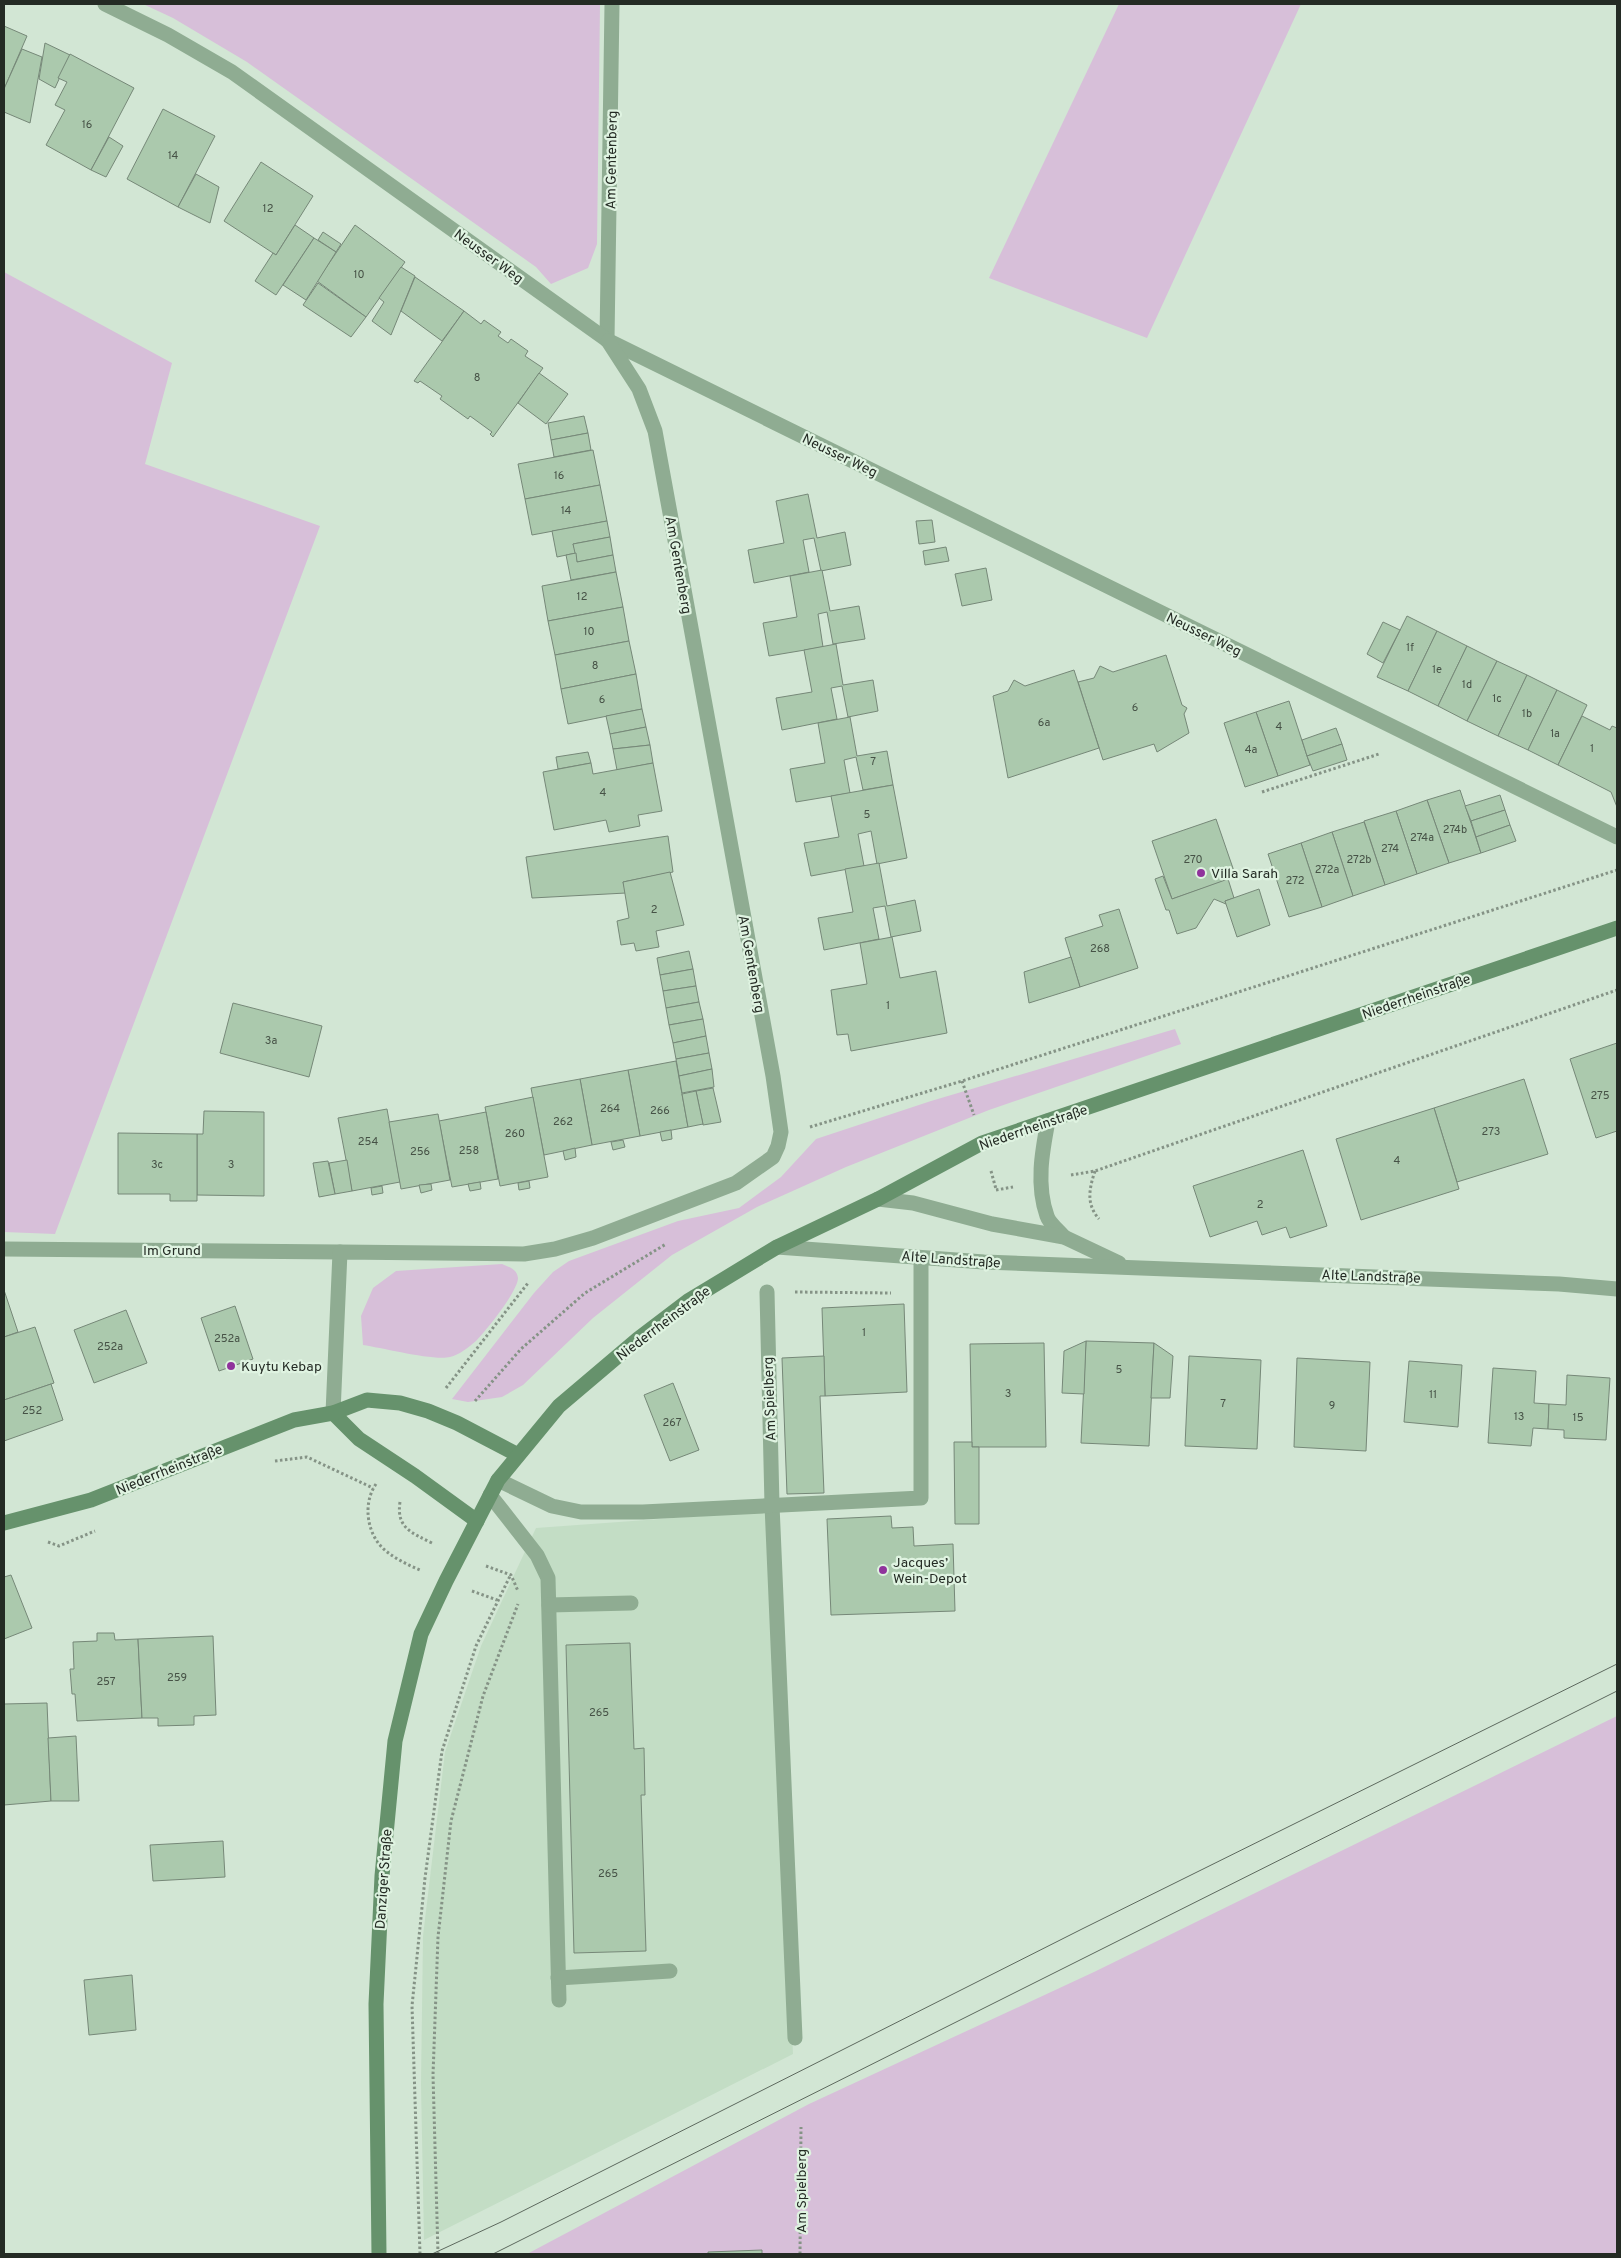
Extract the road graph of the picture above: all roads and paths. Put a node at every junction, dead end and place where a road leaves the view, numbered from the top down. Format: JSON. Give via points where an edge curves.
{"nodes":[{"id":1,"x":105,"y":4,"type":"edge"},
{"id":2,"x":612,"y":4,"type":"edge"},
{"id":3,"x":607,"y":340,"type":"junction"},
{"id":4,"x":1422,"y":740,"type":"junction"},
{"id":5,"x":1262,"y":792,"type":"dead end"},
{"id":6,"x":1617,"y":837,"type":"edge"},
{"id":7,"x":1617,"y":870,"type":"edge"},
{"id":8,"x":1617,"y":928,"type":"edge"},
{"id":9,"x":1617,"y":990,"type":"edge"},
{"id":10,"x":962,"y":1081,"type":"junction"},
{"id":11,"x":1048,"y":1121,"type":"junction"},
{"id":12,"x":976,"y":1122,"type":"dead end"},
{"id":13,"x":807,"y":1128,"type":"dead end"},
{"id":14,"x":990,"y":1167,"type":"dead end"},
{"id":15,"x":1095,"y":1171,"type":"junction"},
{"id":16,"x":1063,"y":1176,"type":"dead end"},
{"id":17,"x":1014,"y":1187,"type":"dead end"},
{"id":18,"x":878,"y":1199,"type":"junction"},
{"id":19,"x":1064,"y":1237,"type":"junction"},
{"id":20,"x":671,"y":1241,"type":"dead end"},
{"id":21,"x":777,"y":1247,"type":"junction"},
{"id":22,"x":4,"y":1249,"type":"edge"},
{"id":23,"x":555,"y":1249,"type":"junction"},
{"id":24,"x":340,"y":1252,"type":"junction"},
{"id":25,"x":1096,"y":1252,"type":"junction"},
{"id":26,"x":921,"y":1258,"type":"junction"},
{"id":27,"x":1125,"y":1266,"type":"junction"},
{"id":28,"x":1617,"y":1289,"type":"edge"},
{"id":29,"x":767,"y":1292,"type":"dead end"},
{"id":30,"x":441,"y":1395,"type":"dead end"},
{"id":31,"x":476,"y":1401,"type":"dead end"},
{"id":32,"x":333,"y":1413,"type":"junction"},
{"id":33,"x":518,"y":1455,"type":"junction"},
{"id":34,"x":270,"y":1461,"type":"dead end"},
{"id":35,"x":498,"y":1480,"type":"junction"},
{"id":36,"x":402,"y":1495,"type":"dead end"},
{"id":37,"x":490,"y":1495,"type":"junction"},
{"id":38,"x":772,"y":1506,"type":"junction"},
{"id":39,"x":477,"y":1521,"type":"junction"},
{"id":40,"x":4,"y":1522,"type":"edge"},
{"id":41,"x":96,"y":1531,"type":"dead end"},
{"id":42,"x":416,"y":1535,"type":"dead end"},
{"id":43,"x":40,"y":1539,"type":"dead end"},
{"id":44,"x":406,"y":1565,"type":"dead end"},
{"id":45,"x":497,"y":1570,"type":"dead end"},
{"id":46,"x":497,"y":1600,"type":"dead end"},
{"id":47,"x":631,"y":1603,"type":"dead end"},
{"id":48,"x":549,"y":1605,"type":"junction"},
{"id":49,"x":670,"y":1972,"type":"dead end"},
{"id":50,"x":558,"y":1978,"type":"junction"},
{"id":51,"x":559,"y":2000,"type":"dead end"},
{"id":52,"x":795,"y":2038,"type":"dead end"},
{"id":53,"x":801,"y":2127,"type":"dead end"},
{"id":54,"x":379,"y":2254,"type":"edge"},
{"id":55,"x":420,"y":2254,"type":"edge"},
{"id":56,"x":438,"y":2254,"type":"edge"},
{"id":57,"x":800,"y":2254,"type":"edge"}],
"edges":[{"from":1,"to":3,"type":"street","name":"Neusser Weg","via":[[232,72]]},
{"from":2,"to":3,"type":"street","name":"Am Gentenberg"},
{"from":3,"to":4,"type":"street","name":"Neusser Weg"},
{"from":3,"to":23,"type":"street","name":"Am Gentenberg","via":[[639,389],[655,431],[781,1132],[773,1157],[736,1183],[593,1238]]},
{"from":4,"to":5,"type":"path"},
{"from":4,"to":6,"type":"street","name":"Neusser Weg"},
{"from":7,"to":10,"type":"path"},
{"from":8,"to":11,"type":"main road","name":"Niederrheinstraße"},
{"from":9,"to":15,"type":"path"},
{"from":10,"to":12,"type":"path"},
{"from":10,"to":13,"type":"path"},
{"from":11,"to":18,"type":"main road","name":"Niederrheinstraße","via":[[982,1144]]},
{"from":11,"to":19,"type":"street","name":"Alte Landstraße","via":[[1041,1181],[1047,1217]]},
{"from":14,"to":17,"type":"path","via":[[996,1190]]},
{"from":15,"to":16,"type":"path"},
{"from":15,"to":25,"type":"path","via":[[1089,1190],[1091,1210],[1108,1231]]},
{"from":18,"to":19,"type":"street","name":"Alte Landstraße","via":[[912,1203],[992,1224]]},
{"from":18,"to":21,"type":"main road","name":"Niederrheinstraße"},
{"from":19,"to":25,"type":"street","name":"Alte Landstraße"},
{"from":20,"to":31,"type":"path","via":[[585,1293],[521,1349]]},
{"from":21,"to":26,"type":"street","name":"Alte Landstraße"},
{"from":21,"to":33,"type":"main road","name":"Niederrheinstraße","via":[[688,1301],[638,1339],[559,1406]]},
{"from":22,"to":24,"type":"street","name":"Im Grund"},
{"from":23,"to":24,"type":"street","via":[[524,1254]]},
{"from":23,"to":30,"type":"path"},
{"from":24,"to":32,"type":"street"},
{"from":25,"to":27,"type":"street","name":"Alte Landstraße"},
{"from":26,"to":27,"type":"street","name":"Alte Landstraße"},
{"from":26,"to":38,"type":"street","via":[[921,1498]]},
{"from":27,"to":28,"type":"street","name":"Alte Landstraße"},
{"from":29,"to":38,"type":"street","name":"Am Spielberg"},
{"from":32,"to":33,"type":"main road","name":"Niederrheinstraße","via":[[367,1400],[400,1403],[456,1423]]},
{"from":32,"to":39,"type":"main road","via":[[359,1439]]},
{"from":32,"to":40,"type":"main road","name":"Niederrheinstraße","via":[[294,1420],[91,1500]]},
{"from":33,"to":35,"type":"main road","name":"Niederrheinstraße"},
{"from":34,"to":44,"type":"path","via":[[307,1458],[372,1488],[367,1508],[371,1530],[384,1550]]},
{"from":35,"to":37,"type":"main road","name":"Niederrheinstraße"},
{"from":35,"to":38,"type":"street","via":[[552,1506],[581,1512]]},
{"from":36,"to":42,"type":"path","via":[[399,1516],[409,1531]]},
{"from":37,"to":39,"type":"main road","name":"Niederrheinstraße"},
{"from":37,"to":48,"type":"street","via":[[538,1555],[548,1578]]},
{"from":38,"to":52,"type":"street","name":"Am Spielberg"},
{"from":39,"to":54,"type":"main road","name":"Danziger Straße","via":[[421,1634],[395,1741],[382,1876],[376,2004]]},
{"from":41,"to":43,"type":"path","via":[[59,1546]]},
{"from":45,"to":56,"type":"path","via":[[511,1575],[521,1596],[483,1696],[451,1821],[438,1937],[433,2075]]},
{"from":46,"to":55,"type":"path","via":[[476,1646],[442,1751],[425,1878],[412,2006]]},
{"from":47,"to":48,"type":"street"},
{"from":48,"to":50,"type":"street"},
{"from":49,"to":50,"type":"street"},
{"from":50,"to":51,"type":"street"},
{"from":53,"to":57,"type":"path","name":"Am Spielberg"}]}
